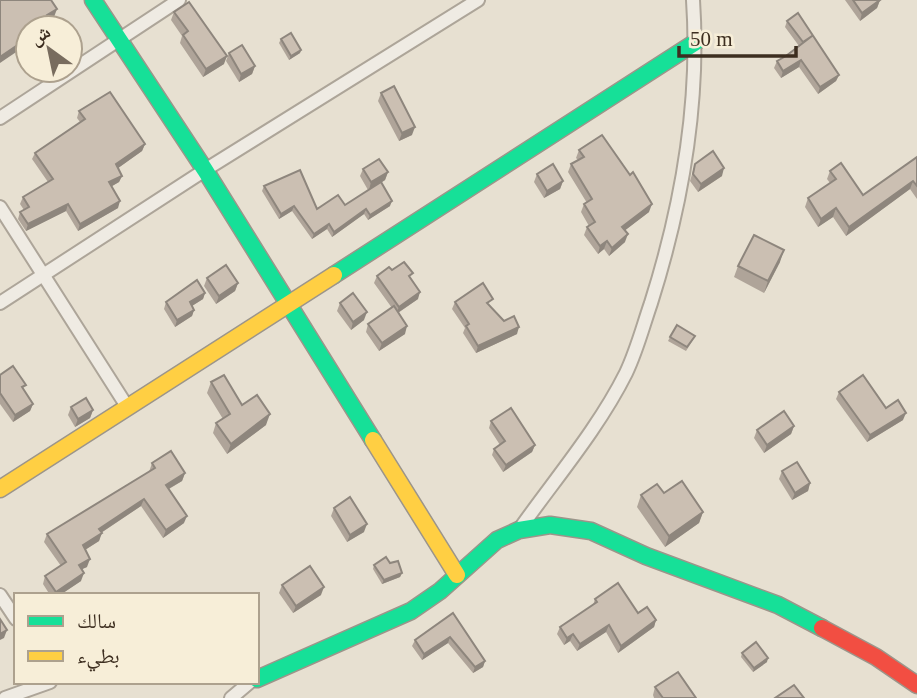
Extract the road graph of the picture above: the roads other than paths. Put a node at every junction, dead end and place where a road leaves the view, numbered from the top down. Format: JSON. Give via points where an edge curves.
{"nodes":[{"id":1,"x":93,"y":0,"type":"edge"},
{"id":2,"x":180,"y":0,"type":"edge"},
{"id":3,"x":478,"y":0,"type":"edge"},
{"id":4,"x":693,"y":0,"type":"edge"},
{"id":5,"x":119,"y":39,"type":"junction"},
{"id":6,"x":696,"y":42,"type":"junction"},
{"id":7,"x":0,"y":118,"type":"edge"},
{"id":8,"x":205,"y":170,"type":"junction"},
{"id":9,"x":0,"y":207,"type":"edge"},
{"id":10,"x":45,"y":275,"type":"junction"},
{"id":11,"x":0,"y":303,"type":"edge"},
{"id":12,"x":289,"y":305,"type":"junction"},
{"id":13,"x":128,"y":408,"type":"junction"},
{"id":14,"x":0,"y":489,"type":"edge"},
{"id":15,"x":519,"y":530,"type":"junction"},
{"id":16,"x":457,"y":575,"type":"junction"},
{"id":17,"x":0,"y":595,"type":"edge"},
{"id":18,"x":14,"y":616,"type":"edge"},
{"id":19,"x":259,"y":678,"type":"edge"},
{"id":20,"x":44,"y":684,"type":"edge"},
{"id":21,"x":248,"y":684,"type":"edge"},
{"id":22,"x":917,"y":685,"type":"edge"},
{"id":23,"x":5,"y":698,"type":"edge"},
{"id":24,"x":231,"y":698,"type":"edge"}],
"edges":[{"from":1,"to":5,"type":"street"},
{"from":2,"to":5,"type":"street"},
{"from":3,"to":8,"type":"street"},
{"from":4,"to":6,"type":"street"},
{"from":5,"to":7,"type":"street"},
{"from":5,"to":8,"type":"street"},
{"from":6,"to":12,"type":"street"},
{"from":6,"to":15,"type":"street","via":[[680,191],[635,352],[609,405]]},
{"from":8,"to":10,"type":"street"},
{"from":8,"to":12,"type":"street"},
{"from":9,"to":10,"type":"street"},
{"from":10,"to":11,"type":"street"},
{"from":10,"to":13,"type":"street"},
{"from":12,"to":13,"type":"street"},
{"from":12,"to":16,"type":"street"},
{"from":13,"to":14,"type":"street"},
{"from":15,"to":16,"type":"street","via":[[497,540]]},
{"from":15,"to":22,"type":"street","via":[[550,525],[591,531],[778,605],[876,657]]},
{"from":16,"to":19,"type":"street","via":[[411,611]]},
{"from":17,"to":18,"type":"street"},
{"from":20,"to":23,"type":"street"},
{"from":21,"to":24,"type":"street"}]}
